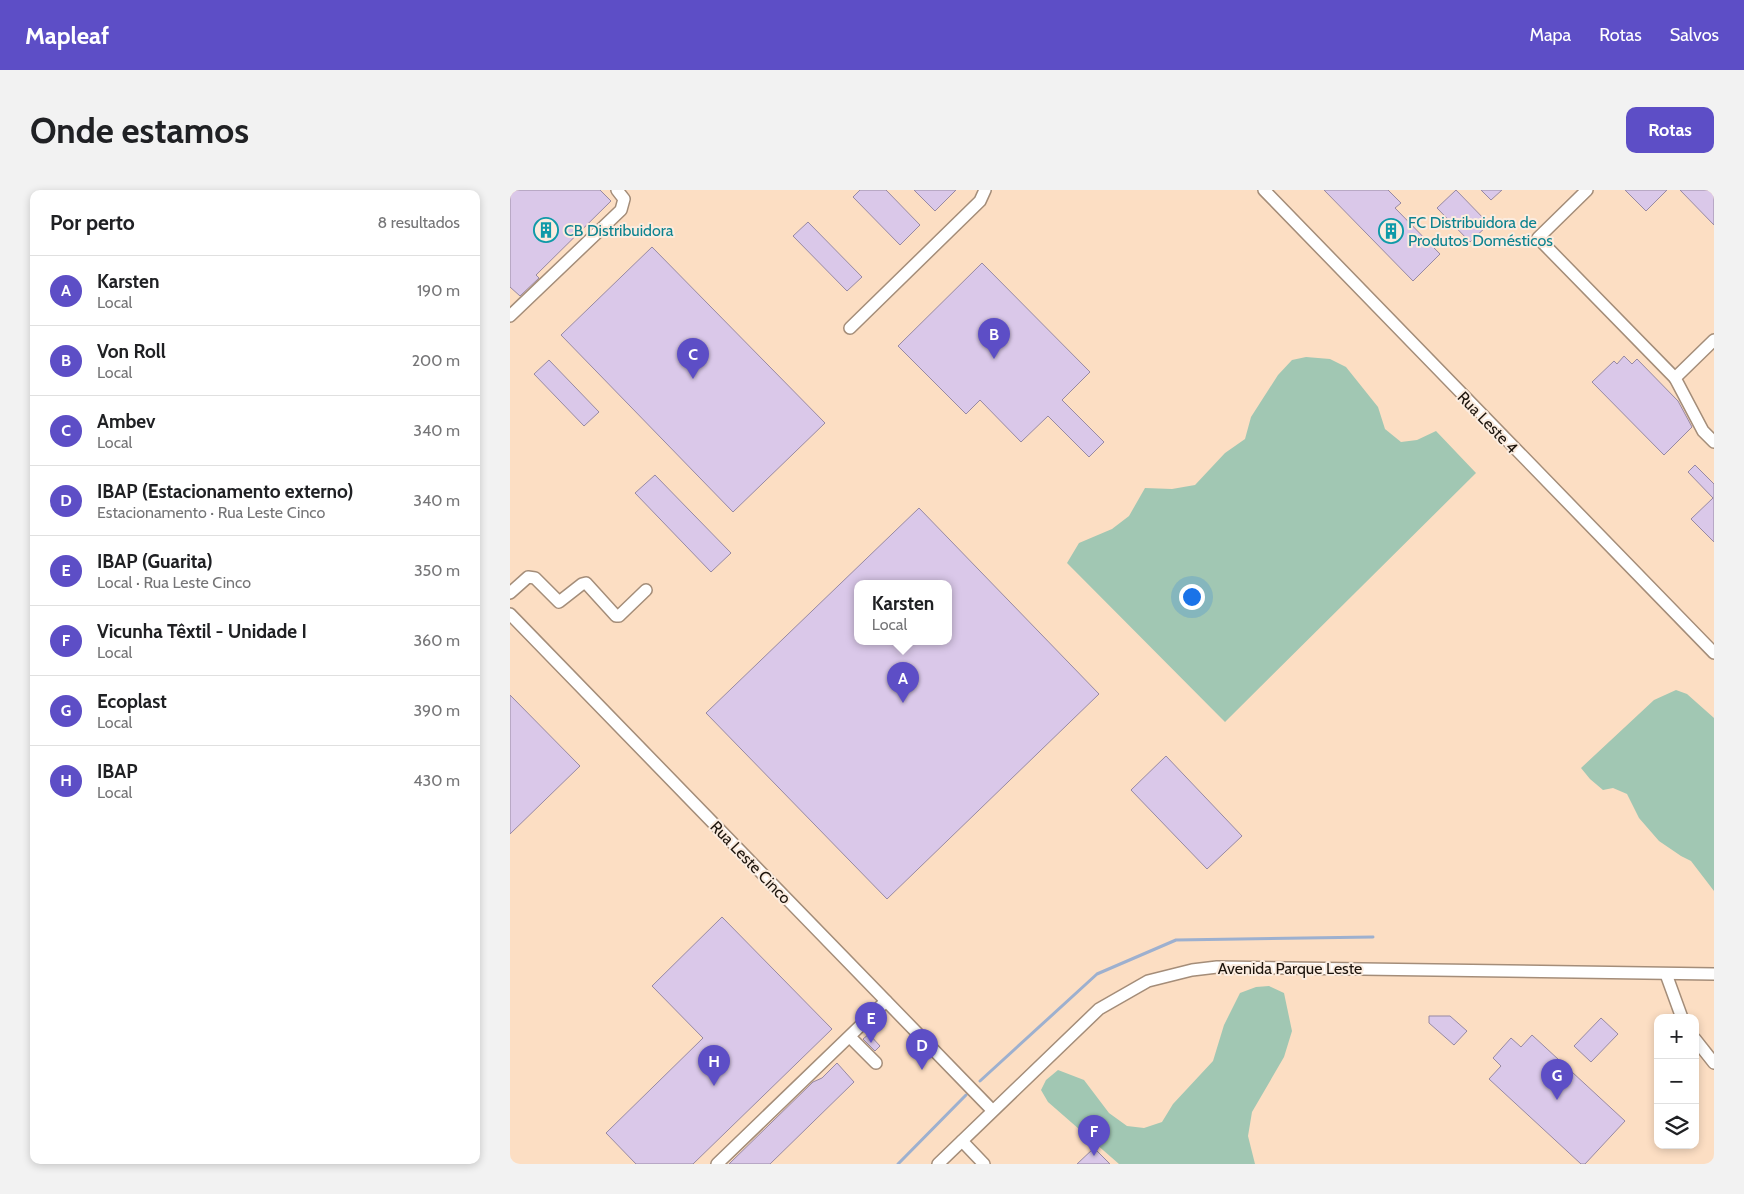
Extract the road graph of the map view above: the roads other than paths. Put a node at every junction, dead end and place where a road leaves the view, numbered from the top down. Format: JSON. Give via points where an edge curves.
{"nodes":[{"id":1,"x":617,"y":190,"type":"edge"},
{"id":2,"x":985,"y":190,"type":"edge"},
{"id":3,"x":1264,"y":190,"type":"edge"},
{"id":4,"x":1587,"y":190,"type":"edge"},
{"id":5,"x":510,"y":316,"type":"edge"},
{"id":6,"x":850,"y":328,"type":"dead end"},
{"id":7,"x":1714,"y":340,"type":"edge"},
{"id":8,"x":1675,"y":378,"type":"junction"},
{"id":9,"x":1714,"y":442,"type":"edge"},
{"id":10,"x":646,"y":590,"type":"dead end"},
{"id":11,"x":510,"y":593,"type":"edge"},
{"id":12,"x":510,"y":614,"type":"edge"},
{"id":13,"x":1714,"y":653,"type":"edge"},
{"id":14,"x":1666,"y":974,"type":"junction"},
{"id":15,"x":1714,"y":974,"type":"edge"},
{"id":16,"x":886,"y":1001,"type":"junction"},
{"id":17,"x":1681,"y":1014,"type":"edge"},
{"id":18,"x":850,"y":1037,"type":"junction"},
{"id":19,"x":1699,"y":1044,"type":"edge"},
{"id":20,"x":876,"y":1063,"type":"dead end"},
{"id":21,"x":1714,"y":1063,"type":"edge"},
{"id":22,"x":992,"y":1110,"type":"junction"},
{"id":23,"x":962,"y":1141,"type":"junction"},
{"id":24,"x":717,"y":1164,"type":"edge"},
{"id":25,"x":938,"y":1164,"type":"edge"},
{"id":26,"x":984,"y":1164,"type":"edge"}],
"edges":[{"from":1,"to":5,"type":"street","via":[[624,199],[621,210]]},
{"from":2,"to":6,"type":"street","via":[[980,201]]},
{"from":3,"to":13,"type":"street","name":"Rua Leste 4"},
{"from":4,"to":8,"type":"street","via":[[1538,238]]},
{"from":7,"to":8,"type":"street"},
{"from":8,"to":9,"type":"street","via":[[1703,431]]},
{"from":10,"to":11,"type":"street","via":[[619,616],[586,584],[559,602],[535,578],[528,577]]},
{"from":12,"to":16,"type":"street","name":"Rua Leste Cinco"},
{"from":14,"to":15,"type":"street","name":"Avenida Parque Leste"},
{"from":14,"to":17,"type":"street"},
{"from":14,"to":22,"type":"street","name":"Avenida Parque Leste","via":[[1217,967],[1192,970],[1148,981],[1099,1009]]},
{"from":16,"to":18,"type":"street"},
{"from":16,"to":22,"type":"street","name":"Rua Leste Cinco"},
{"from":18,"to":20,"type":"street"},
{"from":18,"to":24,"type":"street"},
{"from":19,"to":21,"type":"street"},
{"from":22,"to":23,"type":"street","name":"Avenida Parque Leste"},
{"from":23,"to":25,"type":"street","name":"Avenida Parque Leste"},
{"from":23,"to":26,"type":"street"}]}
